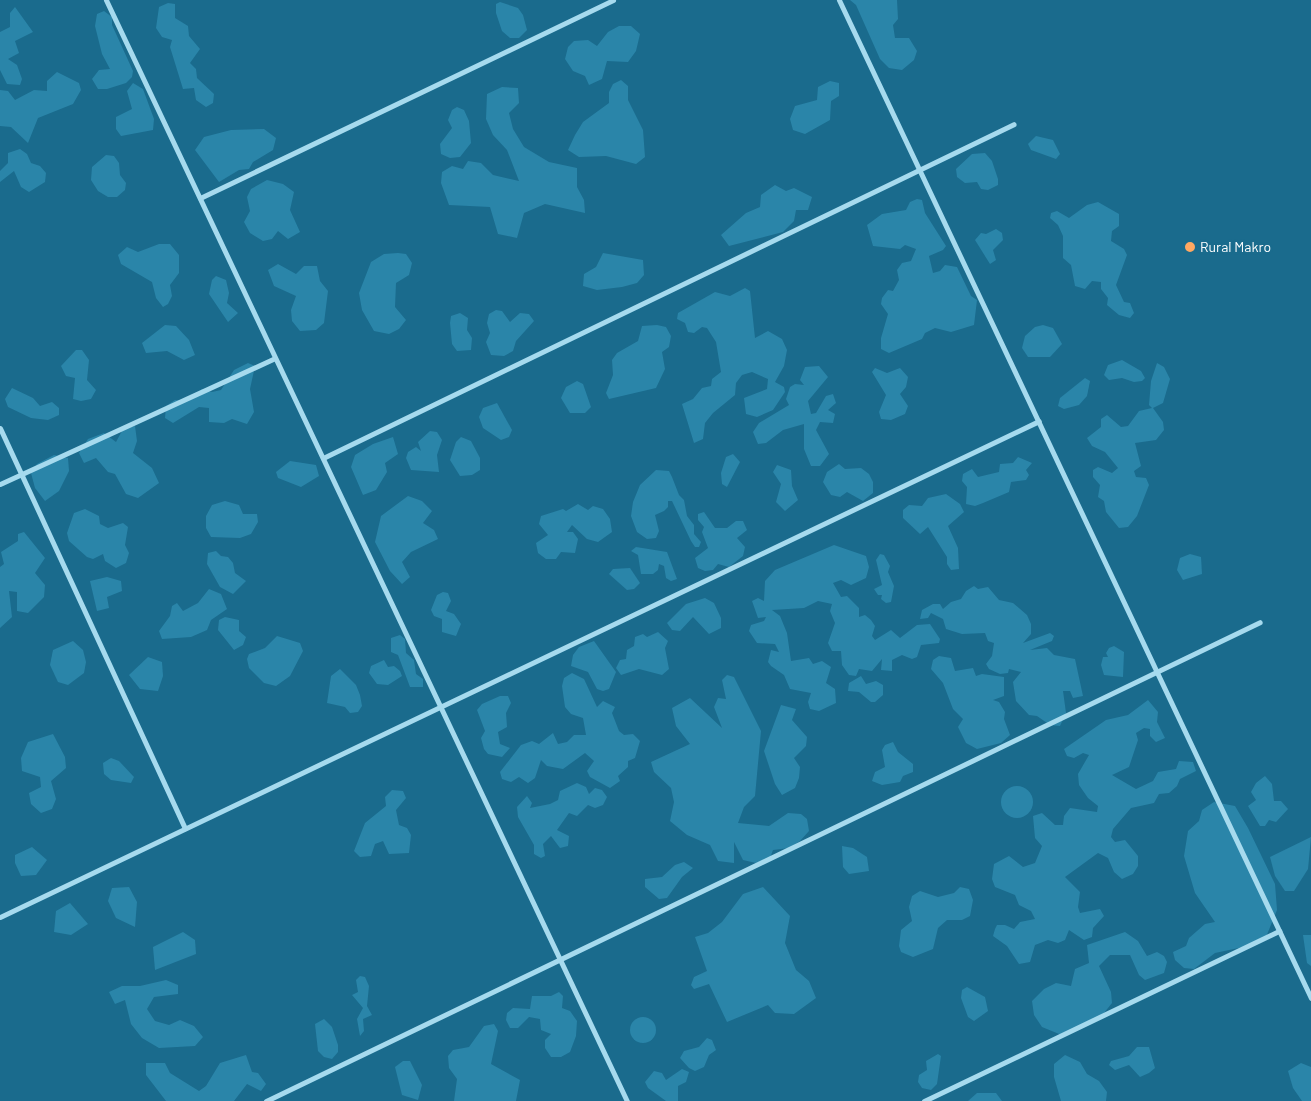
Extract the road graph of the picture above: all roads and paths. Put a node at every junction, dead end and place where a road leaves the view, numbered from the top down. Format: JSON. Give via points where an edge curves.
{"nodes":[{"id":1,"x":106,"y":0,"type":"edge"},
{"id":2,"x":612,"y":0,"type":"edge"},
{"id":3,"x":839,"y":0,"type":"edge"},
{"id":4,"x":1014,"y":124,"type":"dead end"},
{"id":5,"x":920,"y":171,"type":"junction"},
{"id":6,"x":200,"y":198,"type":"junction"},
{"id":7,"x":275,"y":358,"type":"junction"},
{"id":8,"x":1039,"y":421,"type":"junction"},
{"id":9,"x":0,"y":428,"type":"edge"},
{"id":10,"x":323,"y":458,"type":"junction"},
{"id":11,"x":22,"y":474,"type":"junction"},
{"id":12,"x":0,"y":484,"type":"edge"},
{"id":13,"x":1260,"y":622,"type":"dead end"},
{"id":14,"x":1157,"y":671,"type":"junction"},
{"id":15,"x":440,"y":706,"type":"junction"},
{"id":16,"x":185,"y":828,"type":"junction"},
{"id":17,"x":0,"y":916,"type":"edge"},
{"id":18,"x":1279,"y":931,"type":"junction"},
{"id":19,"x":560,"y":959,"type":"junction"},
{"id":20,"x":1311,"y":998,"type":"edge"},
{"id":21,"x":266,"y":1101,"type":"edge"},
{"id":22,"x":627,"y":1101,"type":"edge"},
{"id":23,"x":924,"y":1101,"type":"edge"}],
"edges":[{"from":1,"to":6,"type":"street"},
{"from":2,"to":6,"type":"street"},
{"from":3,"to":5,"type":"street"},
{"from":4,"to":5,"type":"street"},
{"from":5,"to":8,"type":"street"},
{"from":5,"to":10,"type":"street"},
{"from":6,"to":7,"type":"street"},
{"from":7,"to":10,"type":"street"},
{"from":7,"to":11,"type":"street"},
{"from":8,"to":14,"type":"street"},
{"from":8,"to":15,"type":"street"},
{"from":9,"to":11,"type":"street"},
{"from":10,"to":15,"type":"street"},
{"from":11,"to":12,"type":"street"},
{"from":11,"to":16,"type":"street"},
{"from":13,"to":14,"type":"street"},
{"from":14,"to":18,"type":"street"},
{"from":14,"to":19,"type":"street"},
{"from":15,"to":16,"type":"street"},
{"from":15,"to":19,"type":"street"},
{"from":16,"to":17,"type":"street"},
{"from":18,"to":20,"type":"street"},
{"from":18,"to":23,"type":"street"},
{"from":19,"to":21,"type":"street"},
{"from":19,"to":22,"type":"street"}]}
